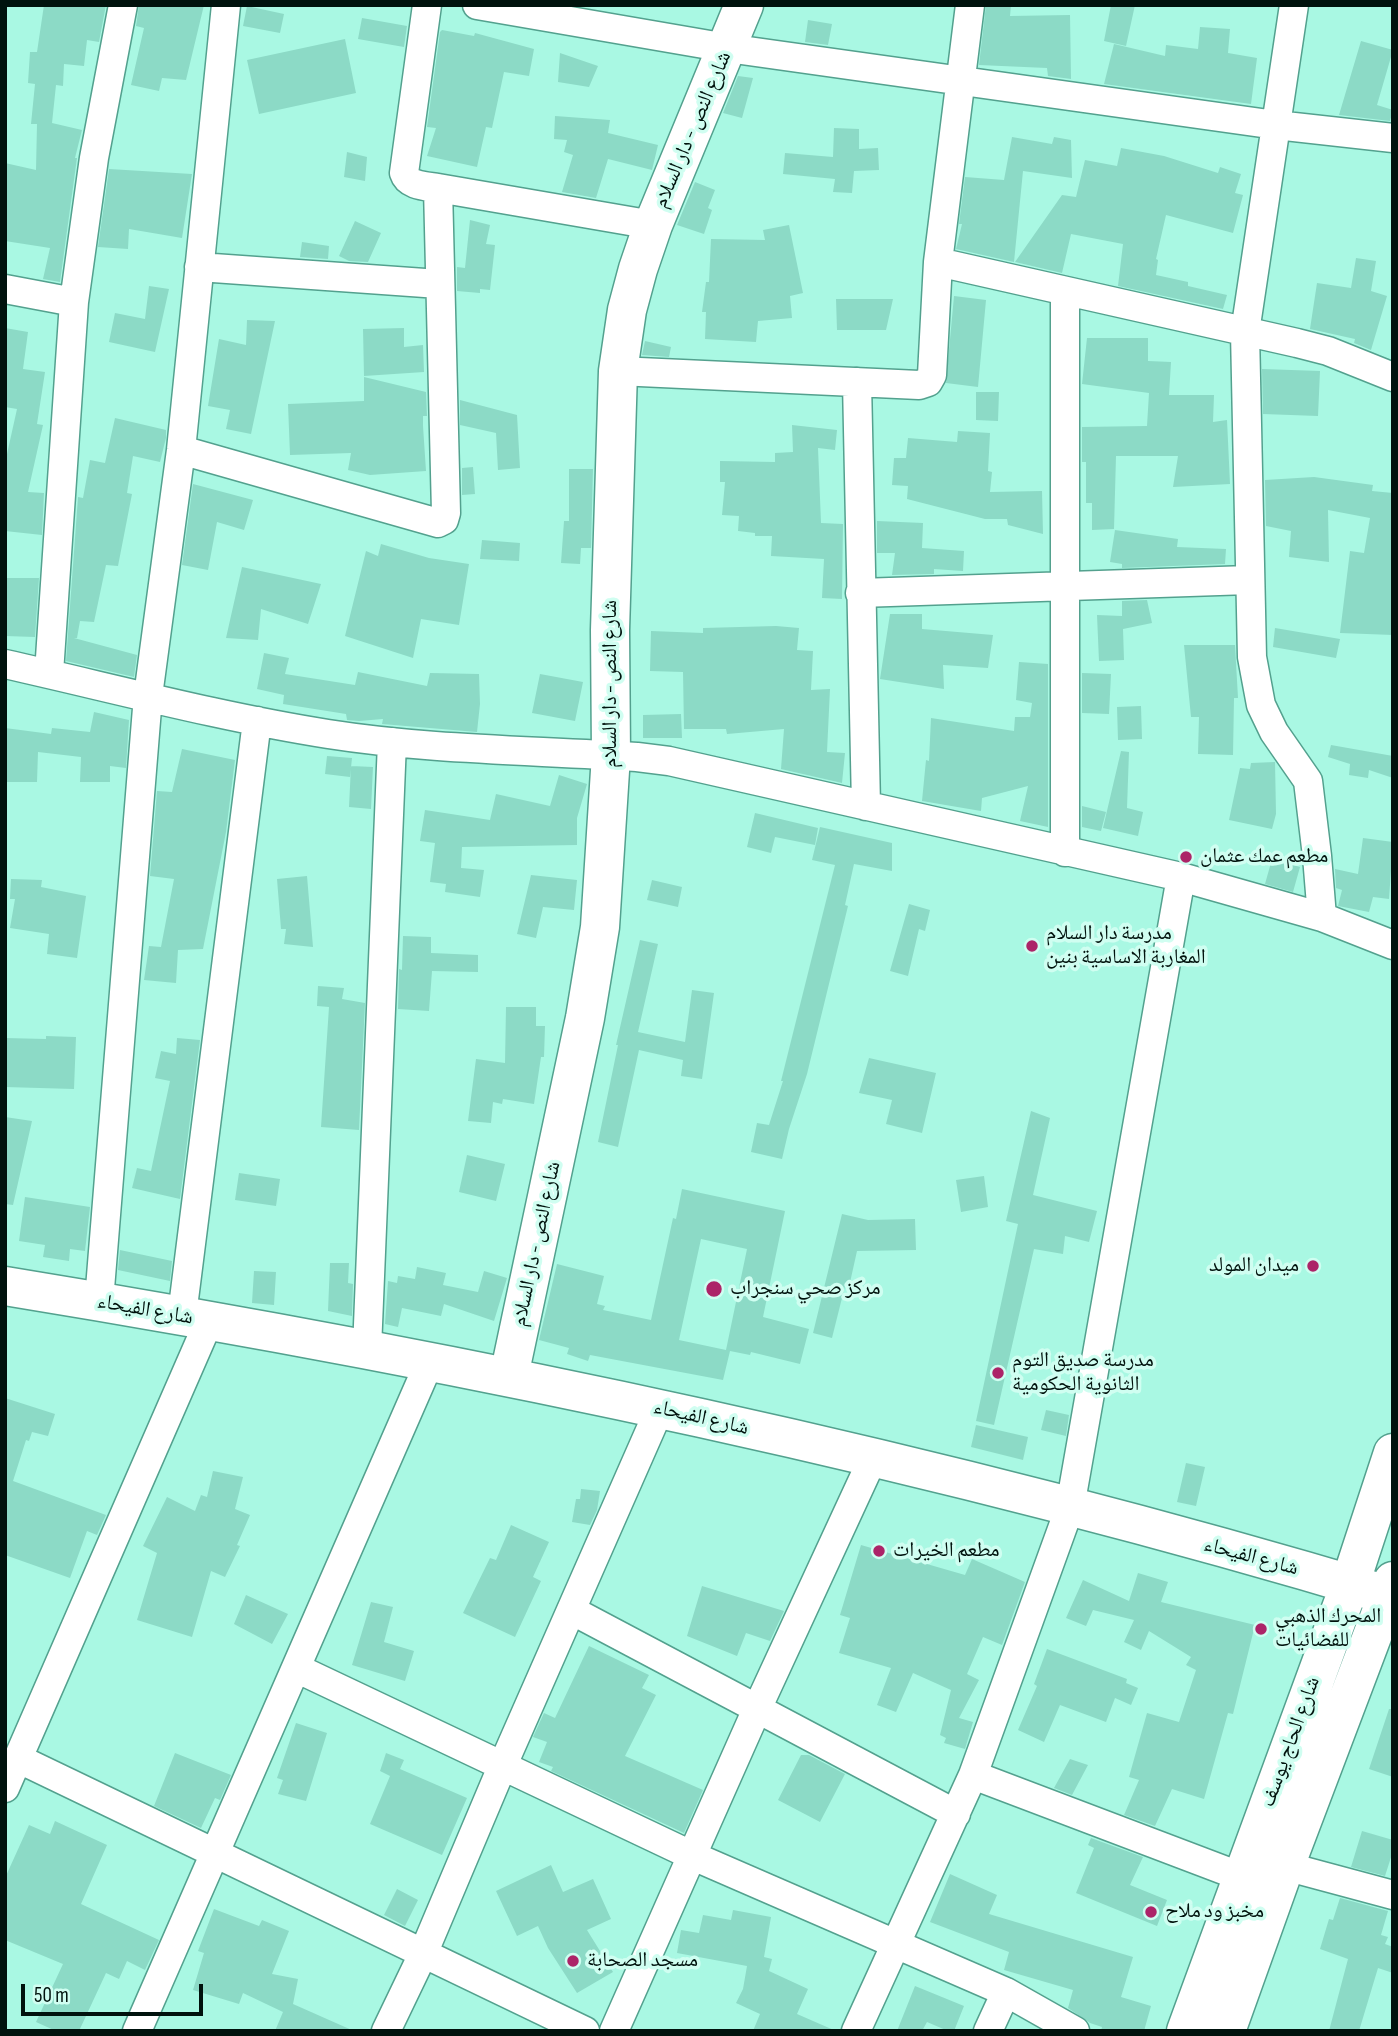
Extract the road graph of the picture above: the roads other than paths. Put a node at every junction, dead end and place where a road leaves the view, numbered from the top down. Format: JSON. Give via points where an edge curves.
{"nodes":[{"id":1,"x":123,"y":5,"type":"edge"},
{"id":2,"x":226,"y":5,"type":"edge"},
{"id":3,"x":427,"y":5,"type":"edge"},
{"id":4,"x":477,"y":5,"type":"edge"},
{"id":5,"x":744,"y":5,"type":"edge"},
{"id":6,"x":970,"y":5,"type":"edge"},
{"id":7,"x":1294,"y":5,"type":"edge"},
{"id":8,"x":512,"y":8,"type":"edge"},
{"id":9,"x":727,"y":48,"type":"junction"},
{"id":10,"x":959,"y":81,"type":"junction"},
{"id":11,"x":1276,"y":125,"type":"junction"},
{"id":12,"x":1393,"y":138,"type":"edge"},
{"id":13,"x":438,"y":188,"type":"junction"},
{"id":14,"x":653,"y":225,"type":"junction"},
{"id":15,"x":938,"y":262,"type":"junction"},
{"id":16,"x":199,"y":267,"type":"junction"},
{"id":17,"x":439,"y":284,"type":"junction"},
{"id":18,"x":5,"y":289,"type":"edge"},
{"id":19,"x":1065,"y":292,"type":"junction"},
{"id":20,"x":74,"y":302,"type":"junction"},
{"id":21,"x":1245,"y":332,"type":"junction"},
{"id":22,"x":618,"y":371,"type":"junction"},
{"id":23,"x":1393,"y":377,"type":"edge"},
{"id":24,"x":857,"y":382,"type":"junction"},
{"id":25,"x":181,"y":450,"type":"junction"},
{"id":26,"x":1249,"y":580,"type":"junction"},
{"id":27,"x":1064,"y":588,"type":"junction"},
{"id":28,"x":860,"y":593,"type":"junction"},
{"id":29,"x":5,"y":664,"type":"edge"},
{"id":30,"x":49,"y":673,"type":"junction"},
{"id":31,"x":148,"y":696,"type":"junction"},
{"id":32,"x":257,"y":721,"type":"junction"},
{"id":33,"x":393,"y":743,"type":"junction"},
{"id":34,"x":611,"y":755,"type":"junction"},
{"id":35,"x":866,"y":806,"type":"junction"},
{"id":36,"x":1065,"y":852,"type":"junction"},
{"id":37,"x":1181,"y":877,"type":"junction"},
{"id":38,"x":1322,"y":917,"type":"junction"},
{"id":39,"x":1393,"y":945,"type":"edge"},
{"id":40,"x":5,"y":1286,"type":"edge"},
{"id":41,"x":99,"y":1301,"type":"junction"},
{"id":42,"x":196,"y":1318,"type":"junction"},
{"id":43,"x":367,"y":1349,"type":"junction"},
{"id":44,"x":430,"y":1361,"type":"junction"},
{"id":45,"x":509,"y":1376,"type":"junction"},
{"id":46,"x":660,"y":1408,"type":"junction"},
{"id":47,"x":1393,"y":1453,"type":"edge"},
{"id":48,"x":873,"y":1458,"type":"junction"},
{"id":49,"x":1070,"y":1507,"type":"junction"},
{"id":50,"x":1350,"y":1584,"type":"junction"},
{"id":51,"x":1390,"y":1588,"type":"edge"},
{"id":52,"x":570,"y":1610,"type":"junction"},
{"id":53,"x":296,"y":1668,"type":"junction"},
{"id":54,"x":757,"y":1709,"type":"junction"},
{"id":55,"x":19,"y":1759,"type":"junction"},
{"id":56,"x":502,"y":1767,"type":"junction"},
{"id":57,"x":973,"y":1775,"type":"junction"},
{"id":58,"x":5,"y":1788,"type":"edge"},
{"id":59,"x":956,"y":1814,"type":"junction"},
{"id":60,"x":215,"y":1851,"type":"junction"},
{"id":61,"x":693,"y":1856,"type":"junction"},
{"id":62,"x":1285,"y":1866,"type":"junction"},
{"id":63,"x":1242,"y":1877,"type":"junction"},
{"id":64,"x":1393,"y":1895,"type":"edge"},
{"id":65,"x":896,"y":1942,"type":"junction"},
{"id":66,"x":423,"y":1954,"type":"junction"},
{"id":67,"x":1006,"y":1992,"type":"junction"},
{"id":68,"x":137,"y":2031,"type":"edge"},
{"id":69,"x":386,"y":2031,"type":"edge"},
{"id":70,"x":585,"y":2031,"type":"edge"},
{"id":71,"x":614,"y":2031,"type":"edge"},
{"id":72,"x":856,"y":2031,"type":"edge"},
{"id":73,"x":988,"y":2031,"type":"edge"},
{"id":74,"x":1075,"y":2031,"type":"edge"},
{"id":75,"x":1186,"y":2031,"type":"edge"},
{"id":76,"x":1226,"y":2031,"type":"edge"}],
"edges":[{"from":1,"to":20,"type":"street","via":[[94,158]]},
{"from":2,"to":16,"type":"street"},
{"from":3,"to":13,"type":"street","via":[[404,173],[412,183]]},
{"from":4,"to":8,"type":"street"},
{"from":5,"to":9,"type":"street","name":"شارع النص - دار السلام"},
{"from":6,"to":10,"type":"street"},
{"from":7,"to":11,"type":"street"},
{"from":8,"to":9,"type":"street"},
{"from":9,"to":10,"type":"street"},
{"from":9,"to":14,"type":"street","name":"شارع النص - دار السلام"},
{"from":10,"to":11,"type":"street"},
{"from":10,"to":15,"type":"street"},
{"from":11,"to":12,"type":"street"},
{"from":11,"to":21,"type":"street"},
{"from":13,"to":14,"type":"street"},
{"from":13,"to":17,"type":"street"},
{"from":14,"to":22,"type":"street","name":"شارع النص - دار السلام","via":[[630,300]]},
{"from":15,"to":19,"type":"street"},
{"from":15,"to":24,"type":"street","via":[[928,382]]},
{"from":16,"to":17,"type":"street"},
{"from":16,"to":25,"type":"street"},
{"from":17,"to":25,"type":"street","via":[[444,520],[438,523]]},
{"from":18,"to":20,"type":"street"},
{"from":19,"to":21,"type":"street"},
{"from":19,"to":27,"type":"street"},
{"from":20,"to":30,"type":"street"},
{"from":21,"to":23,"type":"street","via":[[1328,351]]},
{"from":21,"to":26,"type":"street"},
{"from":22,"to":24,"type":"street"},
{"from":22,"to":34,"type":"street","name":"شارع النص - دار السلام"},
{"from":24,"to":28,"type":"street"},
{"from":25,"to":31,"type":"street"},
{"from":26,"to":27,"type":"street"},
{"from":26,"to":38,"type":"street","via":[[1255,680],[1274,732],[1308,782]]},
{"from":27,"to":28,"type":"street"},
{"from":27,"to":36,"type":"street"},
{"from":28,"to":35,"type":"street"},
{"from":29,"to":30,"type":"street"},
{"from":30,"to":31,"type":"street"},
{"from":31,"to":32,"type":"street"},
{"from":31,"to":41,"type":"street"},
{"from":32,"to":33,"type":"street"},
{"from":32,"to":42,"type":"street"},
{"from":33,"to":34,"type":"street"},
{"from":33,"to":43,"type":"street"},
{"from":34,"to":35,"type":"street","via":[[669,761]]},
{"from":34,"to":45,"type":"street","name":"شارع النص - دار السلام","via":[[600,927]]},
{"from":35,"to":36,"type":"street"},
{"from":36,"to":37,"type":"street"},
{"from":37,"to":38,"type":"street"},
{"from":37,"to":49,"type":"street"},
{"from":38,"to":39,"type":"street"},
{"from":40,"to":41,"type":"street","name":"شارع الفيحاء"},
{"from":41,"to":42,"type":"street","name":"شارع الفيحاء"},
{"from":42,"to":43,"type":"street","name":"شارع الفيحاء"},
{"from":42,"to":55,"type":"street"},
{"from":43,"to":44,"type":"street","name":"شارع الفيحاء"},
{"from":44,"to":45,"type":"street","name":"شارع الفيحاء"},
{"from":44,"to":53,"type":"street"},
{"from":45,"to":46,"type":"street","name":"شارع الفيحاء"},
{"from":46,"to":48,"type":"street","name":"شارع الفيحاء"},
{"from":46,"to":52,"type":"street"},
{"from":47,"to":50,"type":"street","name":"شارع الحاج يوسف"},
{"from":48,"to":49,"type":"street","name":"شارع الفيحاء"},
{"from":48,"to":54,"type":"street"},
{"from":49,"to":50,"type":"street","name":"شارع الفيحاء"},
{"from":49,"to":57,"type":"street"},
{"from":50,"to":51,"type":"street","name":"شارع الفيحاء"},
{"from":50,"to":63,"type":"street","name":"شارع الحاج يوسف"},
{"from":51,"to":62,"type":"street","name":"شارع الحاج يوسف"},
{"from":52,"to":54,"type":"street"},
{"from":52,"to":56,"type":"street"},
{"from":53,"to":56,"type":"street"},
{"from":53,"to":60,"type":"street"},
{"from":54,"to":59,"type":"street"},
{"from":54,"to":61,"type":"street"},
{"from":55,"to":58,"type":"street"},
{"from":55,"to":60,"type":"street"},
{"from":56,"to":61,"type":"street"},
{"from":56,"to":66,"type":"street"},
{"from":57,"to":59,"type":"street"},
{"from":57,"to":63,"type":"street"},
{"from":59,"to":65,"type":"street"},
{"from":60,"to":66,"type":"street"},
{"from":60,"to":68,"type":"street"},
{"from":61,"to":65,"type":"street"},
{"from":61,"to":71,"type":"street"},
{"from":62,"to":64,"type":"street"},
{"from":62,"to":76,"type":"street","name":"شارع الحاج يوسف"},
{"from":63,"to":75,"type":"street","name":"شارع الحاج يوسف"},
{"from":65,"to":67,"type":"street"},
{"from":65,"to":72,"type":"street"},
{"from":66,"to":69,"type":"street"},
{"from":66,"to":70,"type":"street"},
{"from":67,"to":73,"type":"street"},
{"from":67,"to":74,"type":"street"}]}
